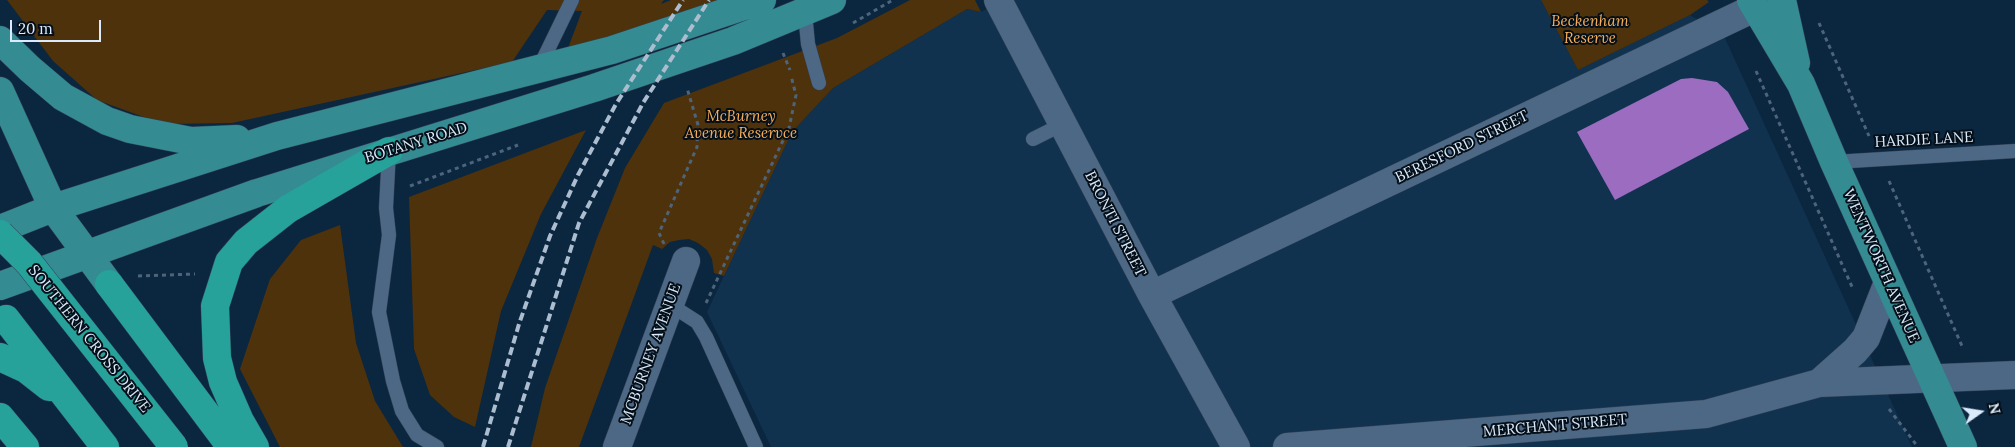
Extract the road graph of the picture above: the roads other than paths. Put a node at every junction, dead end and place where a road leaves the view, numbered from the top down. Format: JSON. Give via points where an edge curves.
{"nodes":[{"id":1,"x":572,"y":0,"type":"edge"},
{"id":2,"x":762,"y":0,"type":"edge"},
{"id":3,"x":832,"y":0,"type":"edge"},
{"id":4,"x":998,"y":0,"type":"edge"},
{"id":5,"x":1782,"y":0,"type":"edge"},
{"id":6,"x":1759,"y":3,"type":"edge"},
{"id":7,"x":805,"y":13,"type":"junction"},
{"id":8,"x":0,"y":40,"type":"edge"},
{"id":9,"x":538,"y":71,"type":"junction"},
{"id":10,"x":819,"y":83,"type":"dead end"},
{"id":11,"x":1801,"y":84,"type":"junction"},
{"id":12,"x":0,"y":91,"type":"edge"},
{"id":13,"x":1063,"y":124,"type":"junction"},
{"id":14,"x":277,"y":136,"type":"junction"},
{"id":15,"x":1034,"y":139,"type":"dead end"},
{"id":16,"x":388,"y":151,"type":"junction"},
{"id":17,"x":2015,"y":151,"type":"edge"},
{"id":18,"x":1834,"y":162,"type":"junction"},
{"id":19,"x":54,"y":208,"type":"junction"},
{"id":20,"x":0,"y":230,"type":"edge"},
{"id":21,"x":86,"y":254,"type":"junction"},
{"id":22,"x":686,"y":261,"type":"road end"},
{"id":23,"x":1888,"y":282,"type":"junction"},
{"id":24,"x":109,"y":284,"type":"joint"},
{"id":25,"x":0,"y":286,"type":"edge"},
{"id":26,"x":1152,"y":295,"type":"junction"},
{"id":27,"x":670,"y":304,"type":"junction"},
{"id":28,"x":3,"y":315,"type":"edge"},
{"id":29,"x":0,"y":357,"type":"edge"},
{"id":30,"x":2015,"y":375,"type":"edge"},
{"id":31,"x":1933,"y":380,"type":"junction"},
{"id":32,"x":1819,"y":383,"type":"junction"},
{"id":33,"x":72,"y":404,"type":"junction"},
{"id":34,"x":0,"y":417,"type":"edge"},
{"id":35,"x":25,"y":447,"type":"edge"},
{"id":36,"x":105,"y":447,"type":"edge"},
{"id":37,"x":174,"y":447,"type":"edge"},
{"id":38,"x":231,"y":447,"type":"edge"},
{"id":39,"x":255,"y":447,"type":"edge"},
{"id":40,"x":437,"y":447,"type":"edge"},
{"id":41,"x":617,"y":447,"type":"edge"},
{"id":42,"x":756,"y":447,"type":"edge"},
{"id":43,"x":1236,"y":447,"type":"edge"},
{"id":44,"x":1288,"y":447,"type":"edge"},
{"id":45,"x":1963,"y":447,"type":"edge"}],
"edges":[{"from":1,"to":9,"type":"lane"},
{"from":2,"to":9,"type":"main road"},
{"from":3,"to":7,"type":"main road","name":"BOTANY ROAD"},
{"from":4,"to":13,"type":"street","name":"BRONTI STREET"},
{"from":5,"to":11,"type":"main road","name":"WENTWORTH AVENUE"},
{"from":6,"to":11,"type":"main road","name":"WENTWORTH AVENUE"},
{"from":6,"to":26,"type":"street","name":"BERESFORD STREET"},
{"from":7,"to":10,"type":"lane","via":[[808,44]]},
{"from":7,"to":16,"type":"main road","name":"BOTANY ROAD","via":[[594,88]]},
{"from":8,"to":14,"type":"main road","via":[[63,97],[130,129],[191,142]]},
{"from":9,"to":14,"type":"main road"},
{"from":11,"to":18,"type":"main road","name":"WENTWORTH AVENUE"},
{"from":12,"to":19,"type":"main road"},
{"from":13,"to":15,"type":"lane"},
{"from":13,"to":26,"type":"street","name":"BRONTI STREET"},
{"from":14,"to":19,"type":"main road"},
{"from":16,"to":21,"type":"main road","name":"BOTANY ROAD","via":[[257,193]]},
{"from":16,"to":39,"type":"highway","via":[[288,209],[246,242],[230,262],[215,306],[217,358],[226,390]]},
{"from":16,"to":40,"type":"lane","via":[[389,235],[379,312],[402,411],[417,435]]},
{"from":17,"to":18,"type":"lane","name":"HARDIE LANE"},
{"from":18,"to":23,"type":"main road","name":"WENTWORTH AVENUE"},
{"from":19,"to":20,"type":"main road"},
{"from":19,"to":21,"type":"main road"},
{"from":20,"to":37,"type":"highway","name":"SOUTHERN CROSS DRIVE","bridge":true},
{"from":21,"to":24,"type":"main road"},
{"from":21,"to":25,"type":"main road","name":"BOTANY ROAD"},
{"from":22,"to":27,"type":"street","name":"MCBURNEY AVENUE"},
{"from":23,"to":31,"type":"main road","name":"WENTWORTH AVENUE"},
{"from":23,"to":32,"type":"street","name":"MERCHANT STREET","via":[[1866,338]]},
{"from":24,"to":38,"type":"highway"},
{"from":26,"to":43,"type":"street","name":"BRONTI STREET"},
{"from":27,"to":41,"type":"street","name":"MCBURNEY AVENUE"},
{"from":27,"to":42,"type":"lane","via":[[697,322]]},
{"from":28,"to":33,"type":"highway"},
{"from":29,"to":33,"type":"highway","via":[[26,370]]},
{"from":30,"to":31,"type":"street","name":"MERCHANT STREET"},
{"from":31,"to":32,"type":"street","name":"MERCHANT STREET"},
{"from":31,"to":45,"type":"main road","name":"WENTWORTH AVENUE"},
{"from":32,"to":44,"type":"street","name":"MERCHANT STREET","via":[[1706,414]]},
{"from":33,"to":36,"type":"highway"},
{"from":34,"to":35,"type":"highway"}]}
